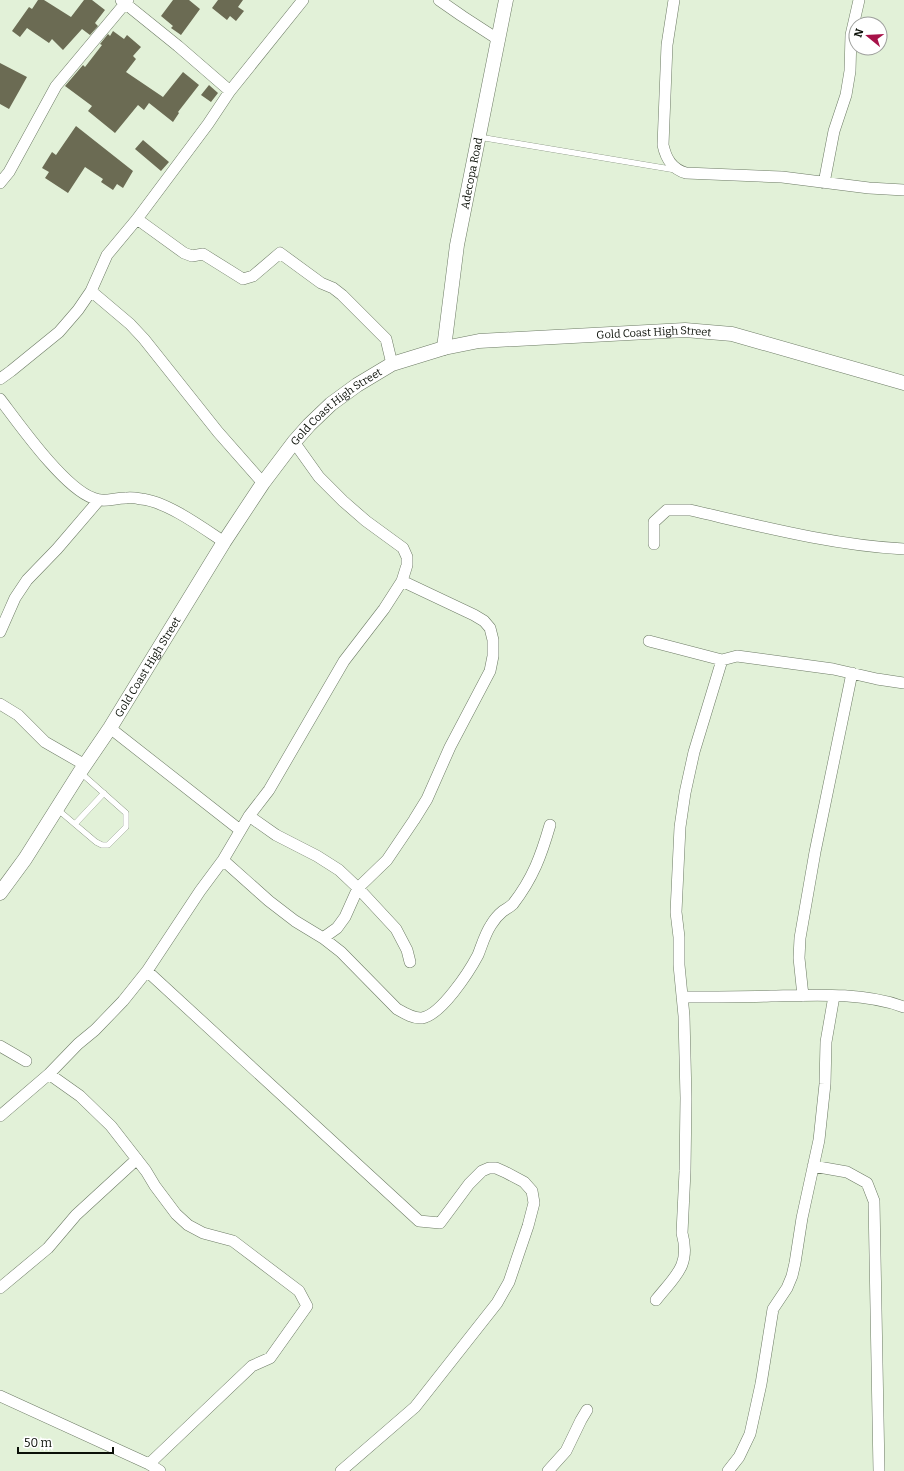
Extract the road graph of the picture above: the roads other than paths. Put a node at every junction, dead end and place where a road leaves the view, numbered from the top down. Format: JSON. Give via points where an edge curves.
{"nodes":[{"id":1,"x":302,"y":0,"type":"edge"},
{"id":2,"x":440,"y":0,"type":"edge"},
{"id":3,"x":506,"y":0,"type":"edge"},
{"id":4,"x":674,"y":0,"type":"edge"},
{"id":5,"x":859,"y":0,"type":"edge"},
{"id":6,"x":125,"y":1,"type":"edge"},
{"id":7,"x":499,"y":40,"type":"junction"},
{"id":8,"x":230,"y":91,"type":"junction"},
{"id":9,"x":479,"y":137,"type":"junction"},
{"id":10,"x":678,"y":171,"type":"junction"},
{"id":11,"x":0,"y":183,"type":"edge"},
{"id":12,"x":824,"y":183,"type":"junction"},
{"id":13,"x":904,"y":190,"type":"edge"},
{"id":14,"x":137,"y":219,"type":"junction"},
{"id":15,"x":91,"y":291,"type":"junction"},
{"id":16,"x":444,"y":348,"type":"junction"},
{"id":17,"x":392,"y":364,"type":"junction"},
{"id":18,"x":0,"y":379,"type":"edge"},
{"id":19,"x":904,"y":383,"type":"edge"},
{"id":20,"x":0,"y":399,"type":"edge"},
{"id":21,"x":294,"y":442,"type":"junction"},
{"id":22,"x":263,"y":483,"type":"junction"},
{"id":23,"x":99,"y":500,"type":"junction"},
{"id":24,"x":224,"y":542,"type":"junction"},
{"id":25,"x":654,"y":544,"type":"dead end"},
{"id":26,"x":904,"y":549,"type":"edge"},
{"id":27,"x":402,"y":581,"type":"junction"},
{"id":28,"x":0,"y":632,"type":"edge"},
{"id":29,"x":649,"y":641,"type":"dead end"},
{"id":30,"x":722,"y":660,"type":"junction"},
{"id":31,"x":852,"y":673,"type":"junction"},
{"id":32,"x":904,"y":683,"type":"edge"},
{"id":33,"x":0,"y":704,"type":"edge"},
{"id":34,"x":110,"y":728,"type":"junction"},
{"id":35,"x":83,"y":768,"type":"junction"},
{"id":36,"x":104,"y":793,"type":"junction"},
{"id":37,"x":57,"y":809,"type":"junction"},
{"id":38,"x":249,"y":816,"type":"junction"},
{"id":39,"x":75,"y":824,"type":"junction"},
{"id":40,"x":550,"y":825,"type":"dead end"},
{"id":41,"x":240,"y":830,"type":"junction"},
{"id":42,"x":222,"y":860,"type":"junction"},
{"id":43,"x":358,"y":888,"type":"junction"},
{"id":44,"x":0,"y":893,"type":"edge"},
{"id":45,"x":324,"y":938,"type":"junction"},
{"id":46,"x":410,"y":962,"type":"dead end"},
{"id":47,"x":147,"y":971,"type":"junction"},
{"id":48,"x":803,"y":996,"type":"junction"},
{"id":49,"x":834,"y":996,"type":"junction"},
{"id":50,"x":682,"y":997,"type":"junction"},
{"id":51,"x":904,"y":1007,"type":"edge"},
{"id":52,"x":0,"y":1046,"type":"edge"},
{"id":53,"x":26,"y":1061,"type":"dead end"},
{"id":54,"x":49,"y":1074,"type":"junction"},
{"id":55,"x":0,"y":1116,"type":"edge"},
{"id":56,"x":137,"y":1159,"type":"junction"},
{"id":57,"x":813,"y":1166,"type":"junction"},
{"id":58,"x":0,"y":1288,"type":"edge"},
{"id":59,"x":656,"y":1300,"type":"dead end"},
{"id":60,"x":0,"y":1396,"type":"edge"},
{"id":61,"x":587,"y":1410,"type":"dead end"},
{"id":62,"x":149,"y":1464,"type":"junction"},
{"id":63,"x":160,"y":1471,"type":"edge"},
{"id":64,"x":341,"y":1471,"type":"edge"},
{"id":65,"x":548,"y":1471,"type":"edge"},
{"id":66,"x":728,"y":1471,"type":"edge"},
{"id":67,"x":879,"y":1471,"type":"edge"}],
"edges":[{"from":1,"to":8,"type":"street"},
{"from":2,"to":7,"type":"street"},
{"from":3,"to":7,"type":"street","name":"Adecopa Road"},
{"from":4,"to":10,"type":"street","via":[[667,45],[663,145],[665,156]]},
{"from":5,"to":12,"type":"street","via":[[851,35],[851,65],[847,87],[834,131]]},
{"from":6,"to":8,"type":"street"},
{"from":6,"to":11,"type":"street","via":[[56,86],[9,172]]},
{"from":7,"to":9,"type":"street","name":"Adecopa Road"},
{"from":8,"to":14,"type":"street"},
{"from":9,"to":10,"type":"lane"},
{"from":9,"to":16,"type":"street","name":"Adecopa Road","via":[[457,245]]},
{"from":10,"to":12,"type":"street","via":[[782,177]]},
{"from":12,"to":13,"type":"street"},
{"from":14,"to":15,"type":"street","via":[[107,255]]},
{"from":14,"to":17,"type":"street","via":[[184,253],[192,256],[203,254],[243,279],[252,276],[280,253],[342,295],[386,339]]},
{"from":15,"to":18,"type":"street","via":[[59,332]]},
{"from":15,"to":22,"type":"street","via":[[144,339],[218,432]]},
{"from":16,"to":17,"type":"street","name":"Gold Coast High Street"},
{"from":16,"to":19,"type":"street","name":"Gold Coast High Street","via":[[479,341],[685,330],[709,331],[732,334]]},
{"from":17,"to":21,"type":"street","name":"Gold Coast High Street","via":[[331,404]]},
{"from":20,"to":23,"type":"street","via":[[68,482],[79,491]]},
{"from":21,"to":22,"type":"street","name":"Gold Coast High Street"},
{"from":21,"to":27,"type":"street","via":[[318,477],[366,521],[403,548],[407,565]]},
{"from":22,"to":24,"type":"street","name":"Gold Coast High Street"},
{"from":23,"to":24,"type":"street","via":[[143,499],[184,516]]},
{"from":23,"to":28,"type":"street","via":[[27,580],[15,598]]},
{"from":24,"to":34,"type":"street","name":"Gold Coast High Street"},
{"from":25,"to":26,"type":"street","via":[[654,522],[667,510],[690,510],[842,542]]},
{"from":27,"to":38,"type":"street","via":[[344,661],[269,790]]},
{"from":27,"to":43,"type":"street","via":[[484,621],[490,628],[493,656],[490,671],[450,747],[427,799],[386,860]]},
{"from":29,"to":30,"type":"street"},
{"from":30,"to":31,"type":"street","via":[[737,656]]},
{"from":30,"to":50,"type":"street","via":[[694,752],[680,827],[676,912]]},
{"from":31,"to":32,"type":"street"},
{"from":31,"to":48,"type":"street","via":[[800,938],[799,958]]},
{"from":33,"to":35,"type":"street","via":[[18,715],[45,742]]},
{"from":34,"to":35,"type":"street","name":"Gold Coast High Street"},
{"from":34,"to":41,"type":"street"},
{"from":35,"to":36,"type":"lane"},
{"from":35,"to":37,"type":"street","name":"Gold Coast High Street"},
{"from":36,"to":39,"type":"lane"},
{"from":36,"to":39,"type":"lane","via":[[126,813],[126,827],[108,845],[102,845]]},
{"from":37,"to":39,"type":"lane"},
{"from":37,"to":44,"type":"street","name":"Gold Coast High Street","via":[[26,859]]},
{"from":38,"to":41,"type":"street"},
{"from":38,"to":43,"type":"street","via":[[276,835],[334,866]]},
{"from":40,"to":45,"type":"street","via":[[542,853],[531,876],[512,906],[494,920],[474,961],[446,1002],[431,1015],[417,1018],[397,1009]]},
{"from":41,"to":42,"type":"street"},
{"from":42,"to":45,"type":"street","via":[[295,921]]},
{"from":42,"to":47,"type":"street"},
{"from":43,"to":45,"type":"street","via":[[345,917],[337,928]]},
{"from":43,"to":46,"type":"street","via":[[396,929]]},
{"from":47,"to":54,"type":"street","via":[[123,1001]]},
{"from":47,"to":64,"type":"street","via":[[419,1221],[440,1223],[469,1184],[482,1171],[489,1168],[496,1168],[524,1182],[532,1191],[534,1203],[528,1226],[509,1282],[498,1303],[415,1407]]},
{"from":48,"to":49,"type":"street"},
{"from":48,"to":50,"type":"street"},
{"from":49,"to":51,"type":"street","via":[[871,998]]},
{"from":49,"to":57,"type":"street","via":[[826,1042],[824,1099],[819,1140]]},
{"from":50,"to":59,"type":"street","via":[[686,1171],[682,1233],[685,1246],[682,1266]]},
{"from":52,"to":53,"type":"street"},
{"from":54,"to":55,"type":"street"},
{"from":54,"to":56,"type":"street","via":[[80,1096],[111,1126]]},
{"from":56,"to":58,"type":"street","via":[[76,1215],[48,1248]]},
{"from":56,"to":62,"type":"street","via":[[176,1214],[188,1225],[203,1234],[233,1241],[300,1291],[307,1306],[270,1358],[252,1366]]},
{"from":57,"to":66,"type":"street","via":[[792,1276],[773,1309],[750,1434],[739,1457]]},
{"from":57,"to":67,"type":"street","via":[[847,1172],[867,1183],[874,1201]]},
{"from":60,"to":62,"type":"street"},
{"from":61,"to":65,"type":"street","via":[[566,1451]]},
{"from":62,"to":63,"type":"street"}]}
